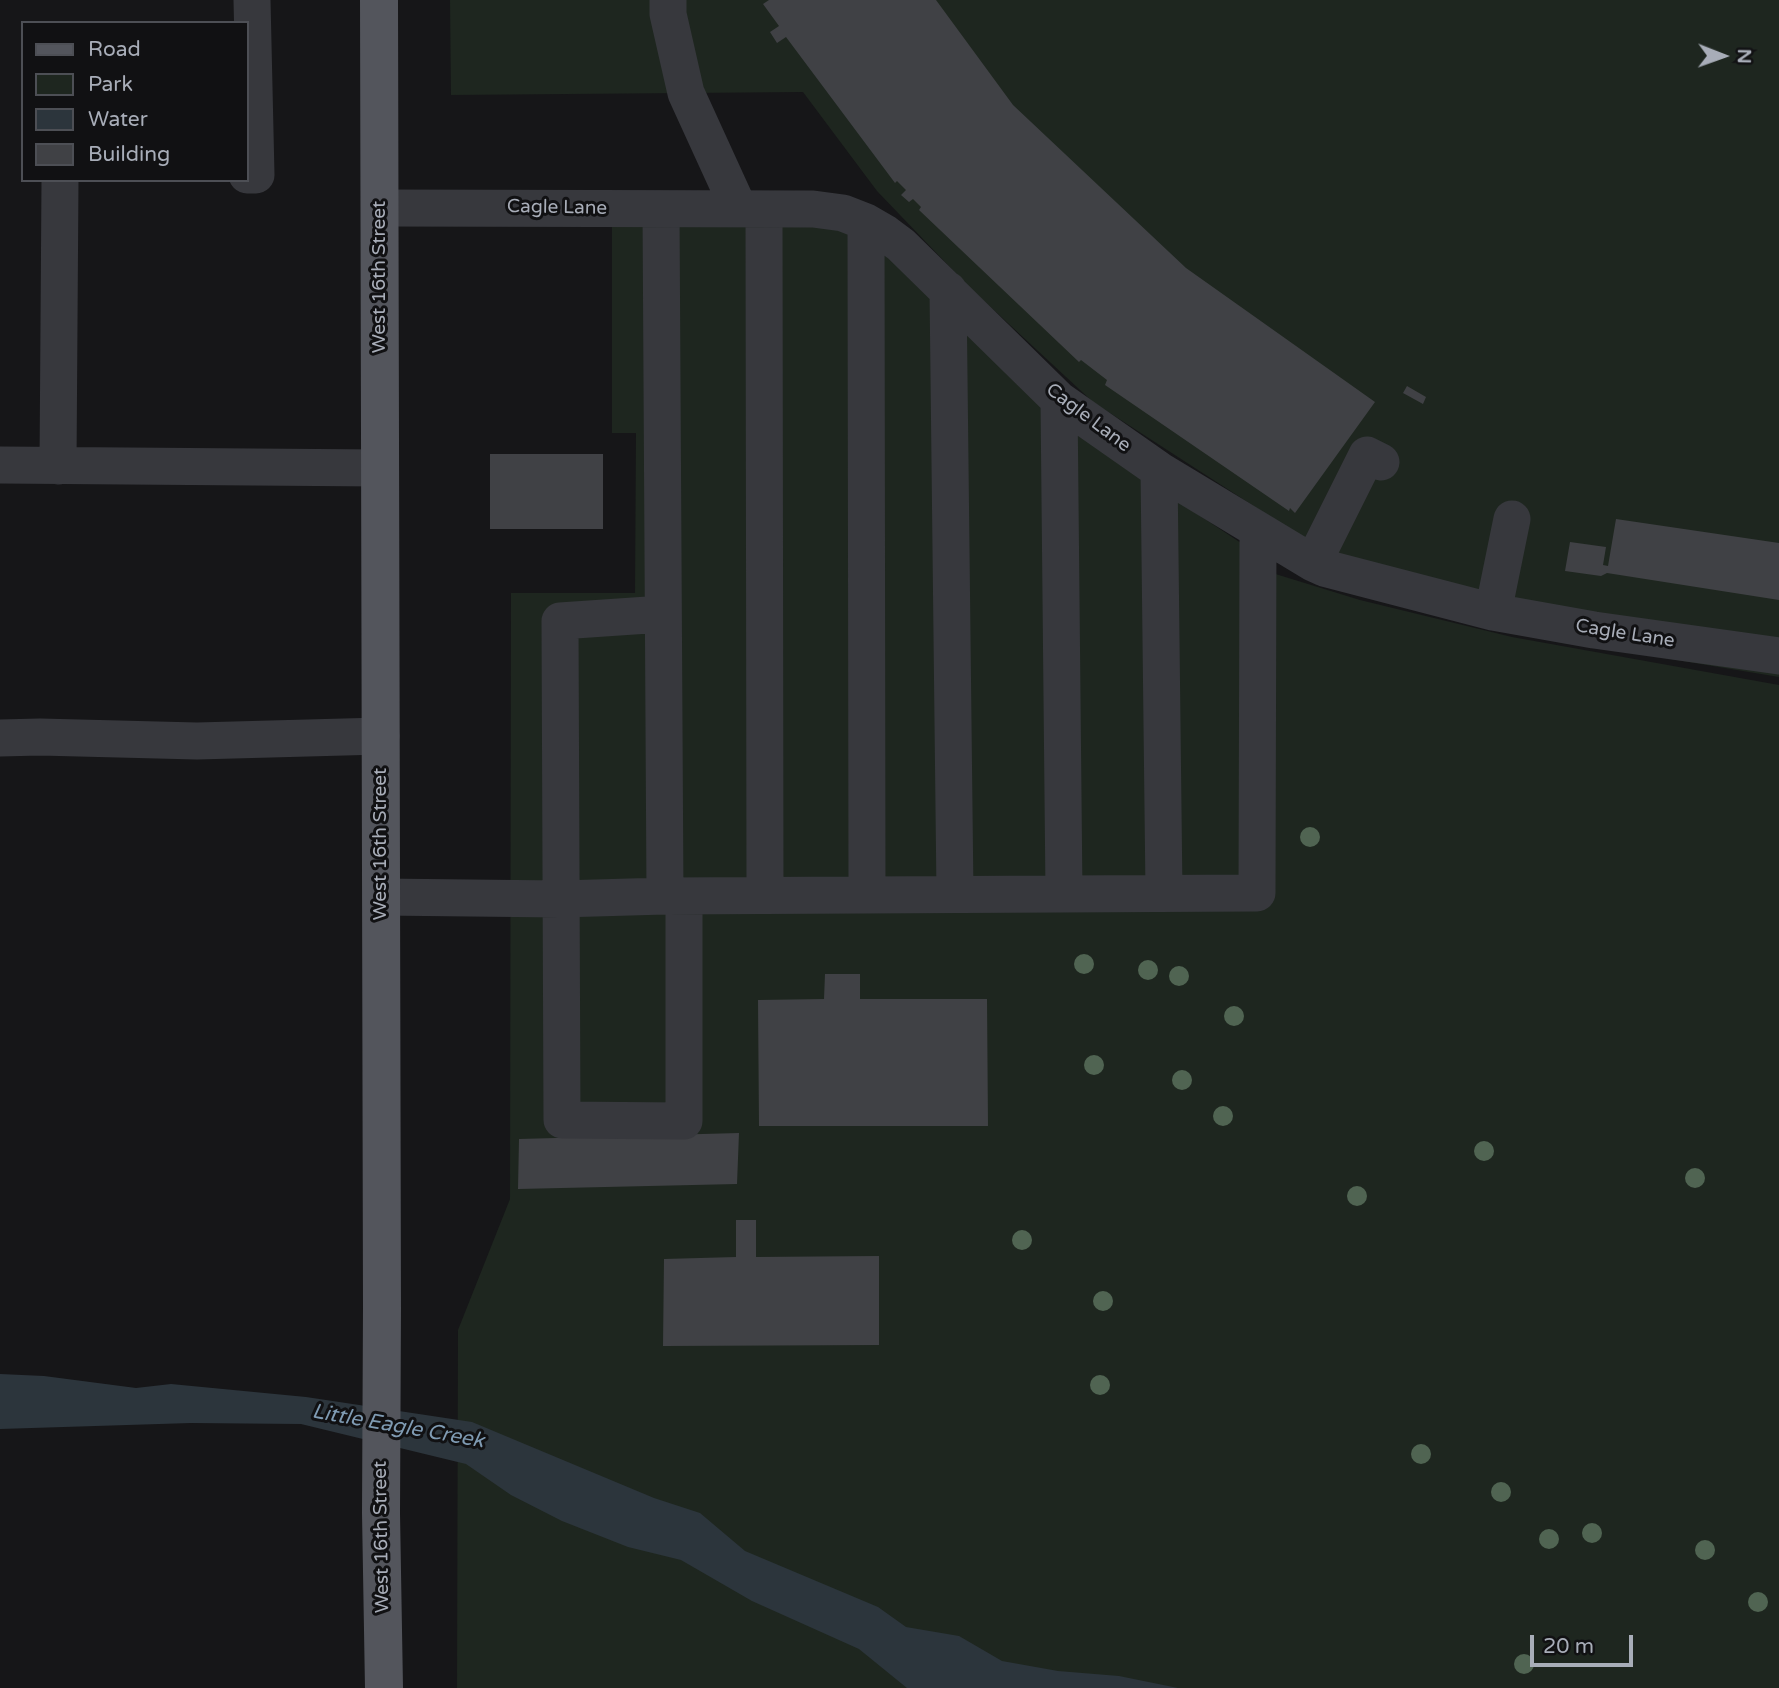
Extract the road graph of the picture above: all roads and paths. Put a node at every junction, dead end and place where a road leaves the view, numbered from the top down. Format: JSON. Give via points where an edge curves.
{"nodes":[{"id":1,"x":252,"y":0,"type":"edge"},
{"id":2,"x":379,"y":0,"type":"edge"},
{"id":3,"x":668,"y":0,"type":"edge"},
{"id":4,"x":248,"y":175,"type":"edge"},
{"id":5,"x":60,"y":182,"type":"edge"},
{"id":6,"x":380,"y":208,"type":"junction"},
{"id":7,"x":661,"y":209,"type":"junction"},
{"id":8,"x":752,"y":209,"type":"junction"},
{"id":9,"x":866,"y":222,"type":"junction"},
{"id":10,"x":948,"y":290,"type":"junction"},
{"id":11,"x":1059,"y":400,"type":"junction"},
{"id":12,"x":1381,"y":462,"type":"dead end"},
{"id":13,"x":0,"y":466,"type":"edge"},
{"id":14,"x":58,"y":466,"type":"junction"},
{"id":15,"x":380,"y":468,"type":"junction"},
{"id":16,"x":1159,"y":470,"type":"junction"},
{"id":17,"x":1512,"y":519,"type":"dead end"},
{"id":18,"x":1258,"y":531,"type":"junction"},
{"id":19,"x":1313,"y":563,"type":"junction"},
{"id":20,"x":1493,"y":612,"type":"junction"},
{"id":21,"x":663,"y":614,"type":"junction"},
{"id":22,"x":1779,"y":656,"type":"edge"},
{"id":23,"x":381,"y":736,"type":"junction"},
{"id":24,"x":0,"y":738,"type":"edge"},
{"id":25,"x":1164,"y":893,"type":"junction"},
{"id":26,"x":955,"y":894,"type":"junction"},
{"id":27,"x":1064,"y":894,"type":"junction"},
{"id":28,"x":765,"y":895,"type":"junction"},
{"id":29,"x":867,"y":895,"type":"junction"},
{"id":30,"x":675,"y":896,"type":"junction"},
{"id":31,"x":381,"y":897,"type":"junction"},
{"id":32,"x":560,"y":899,"type":"junction"},
{"id":33,"x":384,"y":1688,"type":"edge"}],
"edges":[{"from":1,"to":4,"type":"lane","via":[[256,176]]},
{"from":2,"to":6,"type":"main road","name":"West 16th Street"},
{"from":3,"to":8,"type":"lane","via":[[686,93]]},
{"from":5,"to":14,"type":"lane"},
{"from":6,"to":7,"type":"lane","name":"Cagle Lane"},
{"from":6,"to":15,"type":"main road","name":"West 16th Street"},
{"from":7,"to":8,"type":"lane","name":"Cagle Lane"},
{"from":7,"to":21,"type":"lane"},
{"from":8,"to":9,"type":"lane","name":"Cagle Lane","via":[[843,213]]},
{"from":8,"to":28,"type":"lane"},
{"from":9,"to":10,"type":"lane","name":"Cagle Lane","via":[[901,245]]},
{"from":9,"to":29,"type":"lane"},
{"from":10,"to":11,"type":"lane","name":"Cagle Lane"},
{"from":10,"to":26,"type":"lane"},
{"from":11,"to":16,"type":"lane","name":"Cagle Lane"},
{"from":11,"to":27,"type":"lane"},
{"from":12,"to":19,"type":"lane","via":[[1367,455]]},
{"from":13,"to":14,"type":"lane"},
{"from":14,"to":15,"type":"lane"},
{"from":15,"to":23,"type":"main road","name":"West 16th Street"},
{"from":16,"to":18,"type":"lane","name":"Cagle Lane"},
{"from":16,"to":25,"type":"lane"},
{"from":17,"to":20,"type":"lane"},
{"from":18,"to":19,"type":"lane","name":"Cagle Lane"},
{"from":18,"to":25,"type":"lane","via":[[1257,893]]},
{"from":19,"to":20,"type":"lane","name":"Cagle Lane"},
{"from":20,"to":22,"type":"lane","name":"Cagle Lane"},
{"from":21,"to":30,"type":"lane"},
{"from":21,"to":32,"type":"lane","via":[[560,621]]},
{"from":23,"to":24,"type":"lane","via":[[197,741]]},
{"from":23,"to":31,"type":"main road","name":"West 16th Street"},
{"from":25,"to":27,"type":"lane"},
{"from":26,"to":27,"type":"lane"},
{"from":26,"to":29,"type":"lane"},
{"from":28,"to":29,"type":"lane"},
{"from":28,"to":30,"type":"lane"},
{"from":30,"to":32,"type":"lane"},
{"from":30,"to":32,"type":"lane","via":[[684,1121],[562,1120]]},
{"from":31,"to":32,"type":"lane"},
{"from":31,"to":33,"type":"main road","name":"West 16th Street"}]}
